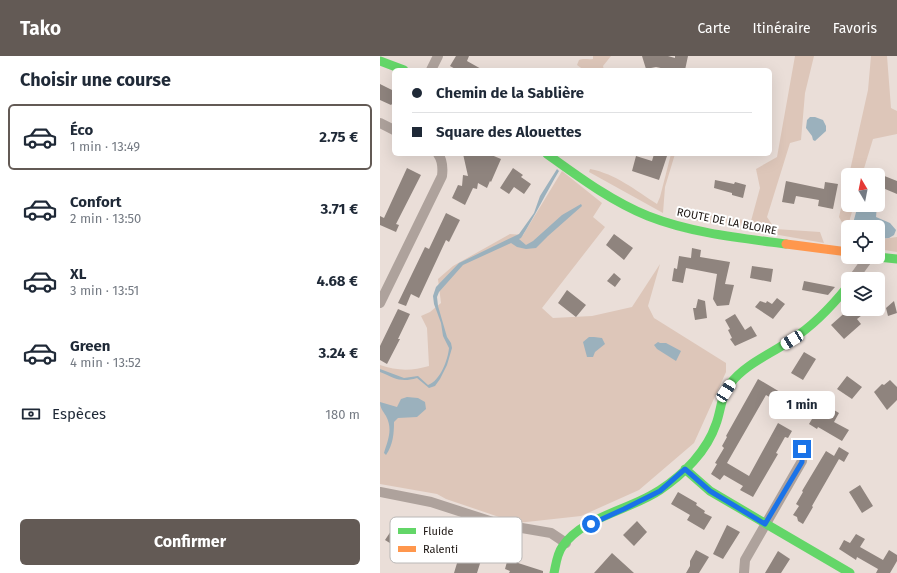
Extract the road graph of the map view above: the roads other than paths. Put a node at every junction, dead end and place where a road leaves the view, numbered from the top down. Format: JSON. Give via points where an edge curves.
{"nodes":[{"id":1,"x":438,"y":56,"type":"edge"},
{"id":2,"x":380,"y":60,"type":"edge"},
{"id":3,"x":399,"y":68,"type":"edge"},
{"id":4,"x":432,"y":68,"type":"edge"},
{"id":5,"x":380,"y":123,"type":"edge"},
{"id":6,"x":392,"y":129,"type":"edge"},
{"id":7,"x":439,"y":156,"type":"edge"},
{"id":8,"x":550,"y":156,"type":"edge"},
{"id":9,"x":841,"y":251,"type":"edge"},
{"id":10,"x":885,"y":258,"type":"edge"},
{"id":11,"x":897,"y":259,"type":"edge"},
{"id":12,"x":841,"y":293,"type":"edge"},
{"id":13,"x":380,"y":303,"type":"edge"},
{"id":14,"x":802,"y":449,"type":"dead end"},
{"id":15,"x":685,"y":469,"type":"junction"},
{"id":16,"x":380,"y":492,"type":"edge"},
{"id":17,"x":477,"y":517,"type":"edge"},
{"id":18,"x":765,"y":524,"type":"junction"},
{"id":19,"x":522,"y":528,"type":"edge"},
{"id":20,"x":566,"y":542,"type":"junction"},
{"id":21,"x":554,"y":573,"type":"edge"},
{"id":22,"x":744,"y":573,"type":"edge"},
{"id":23,"x":850,"y":573,"type":"edge"}],
"edges":[{"from":1,"to":4,"type":"street"},
{"from":2,"to":3,"type":"street"},
{"from":5,"to":6,"type":"street"},
{"from":7,"to":13,"type":"street","via":[[442,176]]},
{"from":8,"to":9,"type":"street","name":"ROUTE DE LA BLOIRE","via":[[607,195],[649,216],[693,229],[731,236]]},
{"from":10,"to":11,"type":"street"},
{"from":12,"to":15,"type":"street","via":[[803,331],[748,367],[731,384],[706,444]]},
{"from":14,"to":18,"type":"street","via":[[802,462]]},
{"from":15,"to":18,"type":"street","via":[[710,491]]},
{"from":15,"to":20,"type":"street","via":[[660,491],[583,528]]},
{"from":16,"to":17,"type":"street","via":[[431,502]]},
{"from":18,"to":22,"type":"street","via":[[745,560]]},
{"from":18,"to":23,"type":"street"},
{"from":19,"to":20,"type":"street","via":[[551,534]]},
{"from":20,"to":21,"type":"street","via":[[557,557]]}]}
